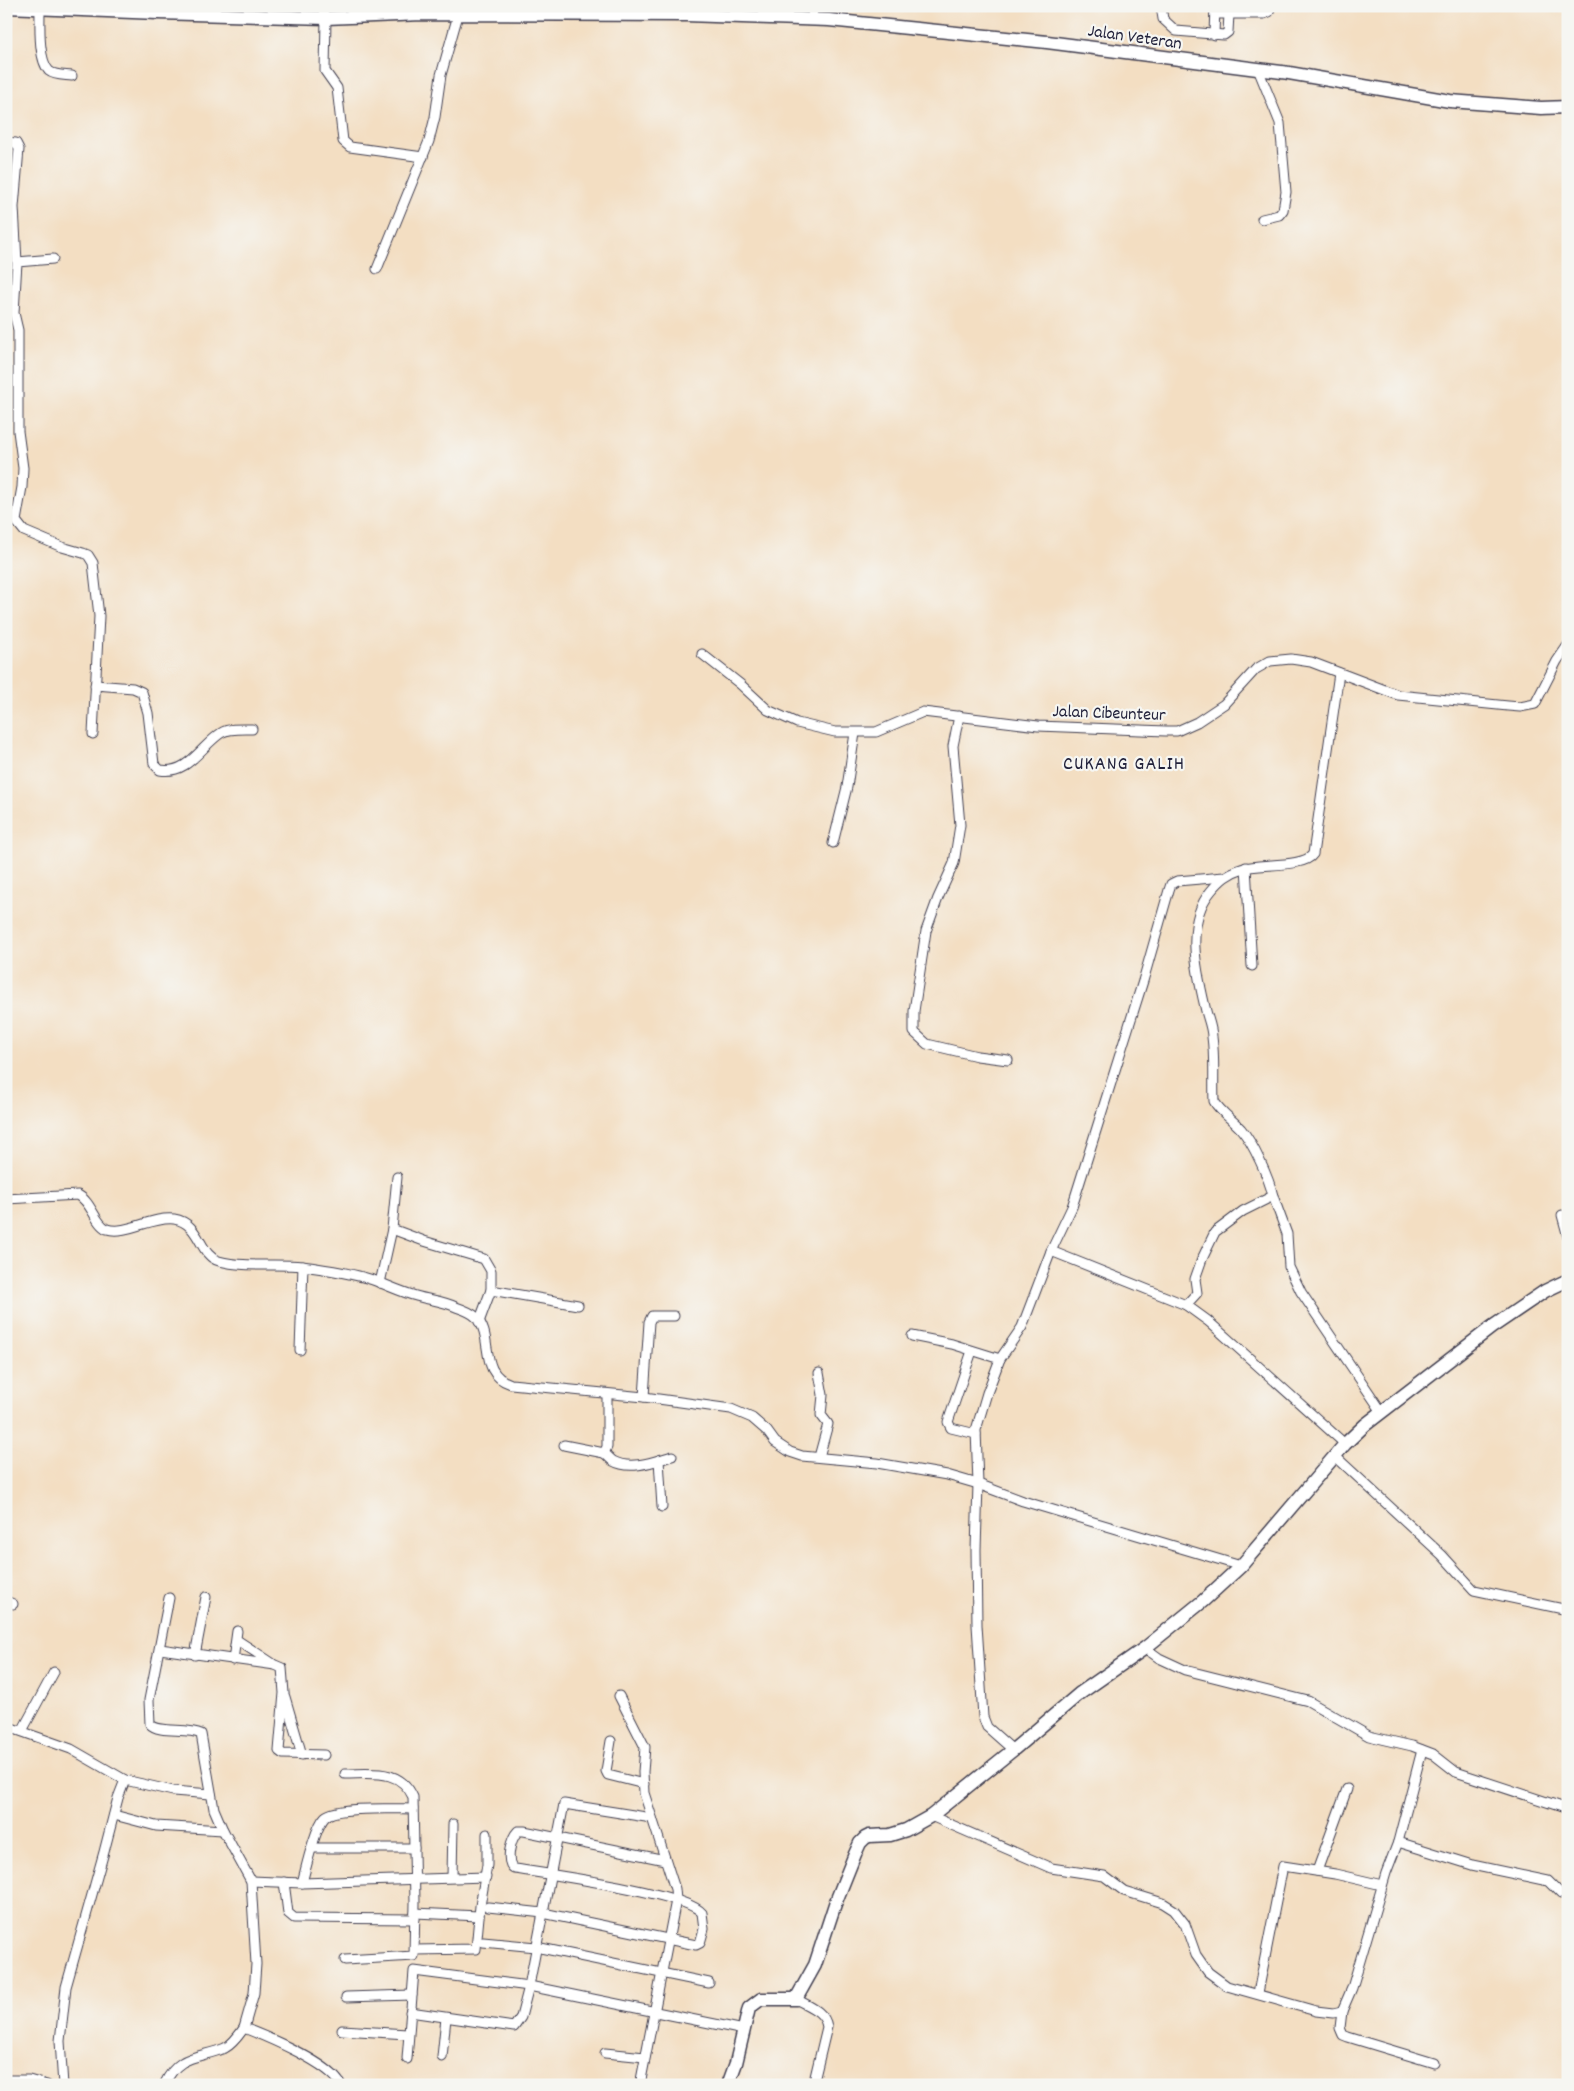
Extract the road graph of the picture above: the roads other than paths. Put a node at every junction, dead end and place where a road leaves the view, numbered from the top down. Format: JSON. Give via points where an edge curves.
{"nodes":[{"id":1,"x":6,"y":6,"type":"edge"},
{"id":2,"x":813,"y":6,"type":"edge"},
{"id":3,"x":40,"y":8,"type":"junction"},
{"id":4,"x":1269,"y":8,"type":"edge"},
{"id":5,"x":422,"y":10,"type":"edge"},
{"id":6,"x":547,"y":10,"type":"edge"},
{"id":7,"x":1161,"y":10,"type":"edge"},
{"id":8,"x":1215,"y":10,"type":"edge"},
{"id":9,"x":668,"y":11,"type":"edge"},
{"id":10,"x":1229,"y":14,"type":"junction"},
{"id":11,"x":458,"y":15,"type":"junction"},
{"id":12,"x":326,"y":18,"type":"junction"},
{"id":13,"x":812,"y":20,"type":"junction"},
{"id":14,"x":1214,"y":35,"type":"junction"},
{"id":15,"x":1258,"y":69,"type":"junction"},
{"id":16,"x":72,"y":76,"type":"dead end"},
{"id":17,"x":1568,"y":107,"type":"edge"},
{"id":18,"x":6,"y":142,"type":"edge"},
{"id":19,"x":423,"y":157,"type":"junction"},
{"id":20,"x":1262,"y":219,"type":"dead end"},
{"id":21,"x":53,"y":259,"type":"dead end"},
{"id":22,"x":17,"y":262,"type":"junction"},
{"id":23,"x":377,"y":269,"type":"dead end"},
{"id":24,"x":10,"y":312,"type":"edge"},
{"id":25,"x":1568,"y":646,"type":"edge"},
{"id":26,"x":702,"y":654,"type":"dead end"},
{"id":27,"x":1339,"y":673,"type":"junction"},
{"id":28,"x":96,"y":685,"type":"junction"},
{"id":29,"x":959,"y":716,"type":"junction"},
{"id":30,"x":252,"y":729,"type":"dead end"},
{"id":31,"x":855,"y":733,"type":"junction"},
{"id":32,"x":93,"y":734,"type":"dead end"},
{"id":33,"x":832,"y":843,"type":"dead end"},
{"id":34,"x":1246,"y":867,"type":"junction"},
{"id":35,"x":1224,"y":877,"type":"junction"},
{"id":36,"x":1252,"y":966,"type":"dead end"},
{"id":37,"x":1008,"y":1060,"type":"dead end"},
{"id":38,"x":397,"y":1177,"type":"dead end"},
{"id":39,"x":1274,"y":1196,"type":"junction"},
{"id":40,"x":6,"y":1199,"type":"edge"},
{"id":41,"x":1562,"y":1215,"type":"dead end"},
{"id":42,"x":392,"y":1230,"type":"junction"},
{"id":43,"x":1568,"y":1237,"type":"edge"},
{"id":44,"x":1051,"y":1251,"type":"junction"},
{"id":45,"x":303,"y":1266,"type":"junction"},
{"id":46,"x":1568,"y":1280,"type":"edge"},
{"id":47,"x":380,"y":1283,"type":"junction"},
{"id":48,"x":491,"y":1290,"type":"junction"},
{"id":49,"x":578,"y":1305,"type":"dead end"},
{"id":50,"x":1186,"y":1305,"type":"junction"},
{"id":51,"x":674,"y":1316,"type":"dead end"},
{"id":52,"x":479,"y":1322,"type":"junction"},
{"id":53,"x":912,"y":1336,"type":"dead end"},
{"id":54,"x":300,"y":1350,"type":"dead end"},
{"id":55,"x":972,"y":1351,"type":"junction"},
{"id":56,"x":1000,"y":1359,"type":"junction"},
{"id":57,"x":819,"y":1373,"type":"dead end"},
{"id":58,"x":608,"y":1394,"type":"junction"},
{"id":59,"x":644,"y":1398,"type":"junction"},
{"id":60,"x":1382,"y":1412,"type":"junction"},
{"id":61,"x":976,"y":1434,"type":"junction"},
{"id":62,"x":1345,"y":1444,"type":"junction"},
{"id":63,"x":564,"y":1445,"type":"dead end"},
{"id":64,"x":604,"y":1453,"type":"junction"},
{"id":65,"x":672,"y":1456,"type":"dead end"},
{"id":66,"x":1336,"y":1456,"type":"junction"},
{"id":67,"x":820,"y":1457,"type":"junction"},
{"id":68,"x":659,"y":1460,"type":"junction"},
{"id":69,"x":978,"y":1484,"type":"junction"},
{"id":70,"x":662,"y":1507,"type":"dead end"},
{"id":71,"x":1241,"y":1566,"type":"junction"},
{"id":72,"x":206,"y":1597,"type":"dead end"},
{"id":73,"x":170,"y":1598,"type":"dead end"},
{"id":74,"x":1568,"y":1610,"type":"edge"},
{"id":75,"x":1145,"y":1648,"type":"junction"},
{"id":76,"x":160,"y":1650,"type":"junction"},
{"id":77,"x":195,"y":1655,"type":"junction"},
{"id":78,"x":233,"y":1660,"type":"junction"},
{"id":79,"x":275,"y":1665,"type":"junction"},
{"id":80,"x":54,"y":1672,"type":"dead end"},
{"id":81,"x":284,"y":1693,"type":"junction"},
{"id":82,"x":618,"y":1696,"type":"dead end"},
{"id":83,"x":6,"y":1727,"type":"edge"},
{"id":84,"x":22,"y":1731,"type":"junction"},
{"id":85,"x":611,"y":1741,"type":"dead end"},
{"id":86,"x":1013,"y":1750,"type":"junction"},
{"id":87,"x":1422,"y":1750,"type":"junction"},
{"id":88,"x":302,"y":1755,"type":"junction"},
{"id":89,"x":324,"y":1755,"type":"dead end"},
{"id":90,"x":345,"y":1774,"type":"dead end"},
{"id":91,"x":125,"y":1780,"type":"junction"},
{"id":92,"x":644,"y":1784,"type":"junction"},
{"id":93,"x":1347,"y":1789,"type":"dead end"},
{"id":94,"x":211,"y":1794,"type":"junction"},
{"id":95,"x":413,"y":1809,"type":"junction"},
{"id":96,"x":1568,"y":1809,"type":"edge"},
{"id":97,"x":114,"y":1815,"type":"junction"},
{"id":98,"x":930,"y":1816,"type":"junction"},
{"id":99,"x":652,"y":1818,"type":"junction"},
{"id":100,"x":453,"y":1824,"type":"dead end"},
{"id":101,"x":223,"y":1830,"type":"junction"},
{"id":102,"x":487,"y":1834,"type":"dead end"},
{"id":103,"x":557,"y":1839,"type":"junction"},
{"id":104,"x":1398,"y":1842,"type":"junction"},
{"id":105,"x":312,"y":1848,"type":"junction"},
{"id":106,"x":414,"y":1848,"type":"junction"},
{"id":107,"x":665,"y":1860,"type":"junction"},
{"id":108,"x":1317,"y":1871,"type":"junction"},
{"id":109,"x":551,"y":1875,"type":"junction"},
{"id":110,"x":452,"y":1877,"type":"junction"},
{"id":111,"x":486,"y":1877,"type":"junction"},
{"id":112,"x":415,"y":1878,"type":"junction"},
{"id":113,"x":251,"y":1881,"type":"junction"},
{"id":114,"x":284,"y":1882,"type":"junction"},
{"id":115,"x":302,"y":1883,"type":"junction"},
{"id":116,"x":1382,"y":1886,"type":"junction"},
{"id":117,"x":1568,"y":1896,"type":"edge"},
{"id":118,"x":676,"y":1900,"type":"junction"},
{"id":119,"x":488,"y":1907,"type":"dead end"},
{"id":120,"x":543,"y":1912,"type":"junction"},
{"id":121,"x":415,"y":1916,"type":"junction"},
{"id":122,"x":479,"y":1916,"type":"junction"},
{"id":123,"x":668,"y":1939,"type":"junction"},
{"id":124,"x":484,"y":1942,"type":"dead end"},
{"id":125,"x":536,"y":1947,"type":"junction"},
{"id":126,"x":414,"y":1950,"type":"junction"},
{"id":127,"x":345,"y":1960,"type":"dead end"},
{"id":128,"x":662,"y":1972,"type":"junction"},
{"id":129,"x":710,"y":1983,"type":"dead end"},
{"id":130,"x":529,"y":1986,"type":"junction"},
{"id":131,"x":1258,"y":1993,"type":"junction"},
{"id":132,"x":412,"y":1996,"type":"junction"},
{"id":133,"x":346,"y":1997,"type":"dead end"},
{"id":134,"x":796,"y":1999,"type":"junction"},
{"id":135,"x":655,"y":2010,"type":"junction"},
{"id":136,"x":1342,"y":2011,"type":"junction"},
{"id":137,"x":410,"y":2012,"type":"junction"},
{"id":138,"x":446,"y":2018,"type":"junction"},
{"id":139,"x":244,"y":2028,"type":"junction"},
{"id":140,"x":342,"y":2030,"type":"dead end"},
{"id":141,"x":744,"y":2030,"type":"junction"},
{"id":142,"x":407,"y":2034,"type":"junction"},
{"id":143,"x":605,"y":2053,"type":"dead end"},
{"id":144,"x":442,"y":2057,"type":"dead end"},
{"id":145,"x":645,"y":2057,"type":"junction"},
{"id":146,"x":407,"y":2059,"type":"dead end"},
{"id":147,"x":1434,"y":2063,"type":"dead end"},
{"id":148,"x":6,"y":2080,"type":"edge"},
{"id":149,"x":47,"y":2085,"type":"edge"},
{"id":150,"x":63,"y":2085,"type":"edge"},
{"id":151,"x":164,"y":2085,"type":"edge"},
{"id":152,"x":340,"y":2085,"type":"edge"},
{"id":153,"x":640,"y":2085,"type":"edge"},
{"id":154,"x":728,"y":2085,"type":"edge"},
{"id":155,"x":813,"y":2085,"type":"edge"}],
"edges":[{"from":1,"to":3,"type":"main road","name":"Jalan Veteran"},
{"from":2,"to":13,"type":"street"},
{"from":3,"to":12,"type":"main road","name":"Jalan Veteran"},
{"from":3,"to":16,"type":"street","via":[[43,62],[55,74]]},
{"from":4,"to":10,"type":"street","via":[[1264,14]]},
{"from":5,"to":11,"type":"main road","name":"Jalan Veteran"},
{"from":5,"to":12,"type":"main road","name":"Jalan Veteran"},
{"from":6,"to":9,"type":"main road","name":"Jalan Veteran"},
{"from":6,"to":11,"type":"main road","name":"Jalan Veteran"},
{"from":7,"to":14,"type":"street","via":[[1163,19],[1176,32]]},
{"from":8,"to":10,"type":"street"},
{"from":8,"to":14,"type":"street"},
{"from":9,"to":13,"type":"main road","name":"Jalan Veteran"},
{"from":10,"to":14,"type":"street","via":[[1228,32]]},
{"from":11,"to":19,"type":"street"},
{"from":12,"to":19,"type":"street","via":[[325,71],[337,88],[343,142],[350,147]]},
{"from":13,"to":15,"type":"main road","name":"Jalan Veteran","via":[[1047,42]]},
{"from":15,"to":17,"type":"main road","name":"Jalan Veteran","via":[[1450,101]]},
{"from":15,"to":20,"type":"street","via":[[1280,123],[1286,192],[1279,215]]},
{"from":18,"to":22,"type":"street","via":[[16,143],[19,149],[14,207]]},
{"from":19,"to":23,"type":"street"},
{"from":21,"to":22,"type":"street"},
{"from":22,"to":24,"type":"street"},
{"from":24,"to":28,"type":"street","via":[[18,336],[18,432],[23,468],[16,521],[24,532],[83,553],[93,563],[99,616]]},
{"from":25,"to":27,"type":"street","name":"Jalan Cibeunteur","via":[[1556,661],[1535,704],[1520,707],[1398,695]]},
{"from":26,"to":31,"type":"street","name":"Jalan Cibeunteur","via":[[782,718],[824,730]]},
{"from":27,"to":29,"type":"street","name":"Jalan Cibeunteur","via":[[1312,662],[1270,661],[1249,675],[1224,704],[1177,731],[1038,726]]},
{"from":27,"to":34,"type":"street","via":[[1313,854],[1303,862]]},
{"from":28,"to":30,"type":"street","via":[[133,688],[142,692],[154,764],[160,770],[183,767],[222,732]]},
{"from":28,"to":32,"type":"street"},
{"from":29,"to":31,"type":"street","name":"Jalan Cibeunteur","via":[[918,712],[876,732]]},
{"from":29,"to":37,"type":"street","via":[[953,746],[960,825],[954,863],[926,931],[914,1032],[927,1044]]},
{"from":31,"to":33,"type":"street","via":[[847,787]]},
{"from":34,"to":35,"type":"street"},
{"from":34,"to":36,"type":"street"},
{"from":35,"to":39,"type":"street","via":[[1203,901],[1196,922],[1198,974],[1212,1037],[1214,1101],[1249,1140]]},
{"from":35,"to":44,"type":"street","via":[[1171,884],[1072,1207]]},
{"from":38,"to":42,"type":"street"},
{"from":39,"to":50,"type":"street","via":[[1243,1211],[1215,1232],[1197,1272],[1197,1293]]},
{"from":39,"to":60,"type":"street","via":[[1287,1234],[1292,1275]]},
{"from":40,"to":45,"type":"street","via":[[78,1195],[87,1202],[105,1228],[121,1228],[160,1219],[177,1220],[192,1229],[216,1260]]},
{"from":41,"to":43,"type":"street"},
{"from":42,"to":47,"type":"street"},
{"from":42,"to":48,"type":"street","via":[[484,1259],[491,1271]]},
{"from":44,"to":50,"type":"street"},
{"from":44,"to":56,"type":"street","via":[[1022,1327]]},
{"from":45,"to":47,"type":"street"},
{"from":45,"to":54,"type":"street"},
{"from":46,"to":60,"type":"main road","via":[[1545,1291],[1492,1327]]},
{"from":47,"to":52,"type":"street","via":[[456,1307],[476,1317]]},
{"from":48,"to":49,"type":"street"},
{"from":48,"to":52,"type":"street"},
{"from":50,"to":62,"type":"street"},
{"from":51,"to":59,"type":"street","via":[[652,1316],[649,1322]]},
{"from":52,"to":58,"type":"street","via":[[493,1370],[505,1382]]},
{"from":53,"to":55,"type":"street"},
{"from":55,"to":56,"type":"street"},
{"from":55,"to":61,"type":"street","via":[[948,1422],[951,1428]]},
{"from":56,"to":61,"type":"street"},
{"from":57,"to":67,"type":"street","via":[[823,1395],[821,1415],[828,1424]]},
{"from":58,"to":59,"type":"street"},
{"from":58,"to":64,"type":"street","via":[[607,1447]]},
{"from":59,"to":67,"type":"street","via":[[744,1413],[784,1449],[802,1456]]},
{"from":60,"to":62,"type":"main road"},
{"from":61,"to":69,"type":"street"},
{"from":62,"to":66,"type":"main road"},
{"from":63,"to":64,"type":"street"},
{"from":64,"to":68,"type":"street","via":[[621,1464],[640,1465]]},
{"from":65,"to":68,"type":"street"},
{"from":66,"to":71,"type":"main road"},
{"from":66,"to":74,"type":"street","via":[[1442,1555],[1474,1590]]},
{"from":67,"to":69,"type":"street","via":[[878,1463]]},
{"from":68,"to":70,"type":"street"},
{"from":69,"to":71,"type":"street","via":[[1023,1501]]},
{"from":69,"to":86,"type":"street","via":[[977,1625],[983,1717],[987,1727]]},
{"from":71,"to":75,"type":"main road"},
{"from":72,"to":77,"type":"street"},
{"from":73,"to":76,"type":"street"},
{"from":75,"to":86,"type":"main road","via":[[1079,1694]]},
{"from":75,"to":87,"type":"street","via":[[1185,1670],[1308,1701],[1369,1736]]},
{"from":76,"to":77,"type":"street"},
{"from":76,"to":94,"type":"street","via":[[149,1700],[150,1724],[156,1729],[201,1734]]},
{"from":77,"to":78,"type":"street"},
{"from":78,"to":79,"type":"street"},
{"from":78,"to":79,"type":"street","via":[[237,1635]]},
{"from":79,"to":81,"type":"street","via":[[283,1669]]},
{"from":80,"to":84,"type":"street"},
{"from":81,"to":88,"type":"street"},
{"from":81,"to":88,"type":"street","via":[[279,1751]]},
{"from":82,"to":92,"type":"street","via":[[646,1747]]},
{"from":83,"to":84,"type":"street"},
{"from":84,"to":91,"type":"street","via":[[71,1749]]},
{"from":85,"to":92,"type":"street","via":[[608,1775]]},
{"from":86,"to":98,"type":"main road"},
{"from":87,"to":96,"type":"street","via":[[1433,1754],[1456,1772]]},
{"from":87,"to":104,"type":"street"},
{"from":88,"to":89,"type":"street"},
{"from":90,"to":95,"type":"street","via":[[394,1776],[408,1786],[413,1797]]},
{"from":91,"to":94,"type":"street","via":[[173,1791]]},
{"from":91,"to":97,"type":"street"},
{"from":92,"to":99,"type":"street"},
{"from":93,"to":108,"type":"street"},
{"from":94,"to":101,"type":"street"},
{"from":95,"to":105,"type":"street","via":[[362,1809],[326,1815]]},
{"from":95,"to":106,"type":"street"},
{"from":97,"to":101,"type":"street","via":[[156,1826]]},
{"from":97,"to":150,"type":"street","via":[[66,1987],[60,2041]]},
{"from":98,"to":131,"type":"street","via":[[1051,1868],[1104,1876],[1124,1891],[1163,1903],[1179,1914],[1196,1955],[1208,1972],[1227,1986]]},
{"from":98,"to":134,"type":"main road","via":[[906,1830],[869,1836],[860,1843],[835,1904],[819,1955]]},
{"from":99,"to":103,"type":"street","via":[[564,1804]]},
{"from":99,"to":107,"type":"street"},
{"from":100,"to":110,"type":"street"},
{"from":101,"to":113,"type":"street"},
{"from":102,"to":111,"type":"street"},
{"from":103,"to":107,"type":"street"},
{"from":103,"to":109,"type":"street"},
{"from":103,"to":109,"type":"street","via":[[518,1832],[514,1836],[509,1862],[515,1869]]},
{"from":104,"to":116,"type":"street"},
{"from":104,"to":117,"type":"street","via":[[1472,1865],[1548,1881],[1561,1894]]},
{"from":105,"to":106,"type":"street"},
{"from":105,"to":115,"type":"street"},
{"from":106,"to":112,"type":"street"},
{"from":107,"to":118,"type":"street"},
{"from":108,"to":116,"type":"street"},
{"from":108,"to":131,"type":"street","via":[[1282,1867]]},
{"from":109,"to":118,"type":"street"},
{"from":109,"to":120,"type":"street"},
{"from":110,"to":111,"type":"street"},
{"from":110,"to":112,"type":"street"},
{"from":111,"to":122,"type":"street"},
{"from":112,"to":115,"type":"street"},
{"from":112,"to":121,"type":"street"},
{"from":113,"to":114,"type":"street"},
{"from":113,"to":139,"type":"street","via":[[256,1964],[254,1994]]},
{"from":114,"to":115,"type":"street"},
{"from":114,"to":121,"type":"street","via":[[288,1913],[294,1918]]},
{"from":116,"to":136,"type":"street","via":[[1352,1988]]},
{"from":118,"to":123,"type":"street"},
{"from":118,"to":123,"type":"street","via":[[702,1913],[703,1939],[696,1945]]},
{"from":119,"to":120,"type":"street"},
{"from":120,"to":123,"type":"street"},
{"from":120,"to":125,"type":"street"},
{"from":121,"to":122,"type":"street"},
{"from":121,"to":126,"type":"street"},
{"from":122,"to":126,"type":"street","via":[[476,1949]]},
{"from":123,"to":128,"type":"street"},
{"from":124,"to":125,"type":"street"},
{"from":125,"to":128,"type":"street"},
{"from":125,"to":130,"type":"street"},
{"from":126,"to":127,"type":"street","via":[[414,1956]]},
{"from":128,"to":129,"type":"street"},
{"from":128,"to":135,"type":"street"},
{"from":130,"to":132,"type":"street","via":[[414,1971]]},
{"from":130,"to":135,"type":"street"},
{"from":130,"to":138,"type":"street","via":[[521,2017],[514,2027]]},
{"from":131,"to":136,"type":"street","via":[[1316,2011]]},
{"from":132,"to":133,"type":"street"},
{"from":132,"to":137,"type":"street"},
{"from":134,"to":141,"type":"main road","via":[[768,1998],[755,2003],[749,2008]]},
{"from":134,"to":155,"type":"street","via":[[822,2014],[826,2020]]},
{"from":135,"to":141,"type":"street"},
{"from":135,"to":145,"type":"street"},
{"from":136,"to":147,"type":"street","via":[[1340,2028],[1343,2034]]},
{"from":137,"to":138,"type":"street"},
{"from":137,"to":142,"type":"street"},
{"from":138,"to":144,"type":"street"},
{"from":139,"to":151,"type":"street","via":[[225,2048],[198,2055],[174,2068]]},
{"from":139,"to":152,"type":"street","via":[[308,2058],[336,2078]]},
{"from":140,"to":142,"type":"street"},
{"from":141,"to":154,"type":"main road"},
{"from":142,"to":146,"type":"street"},
{"from":143,"to":145,"type":"street"},
{"from":145,"to":153,"type":"street"},
{"from":148,"to":149,"type":"street","via":[[29,2080]]}]}
